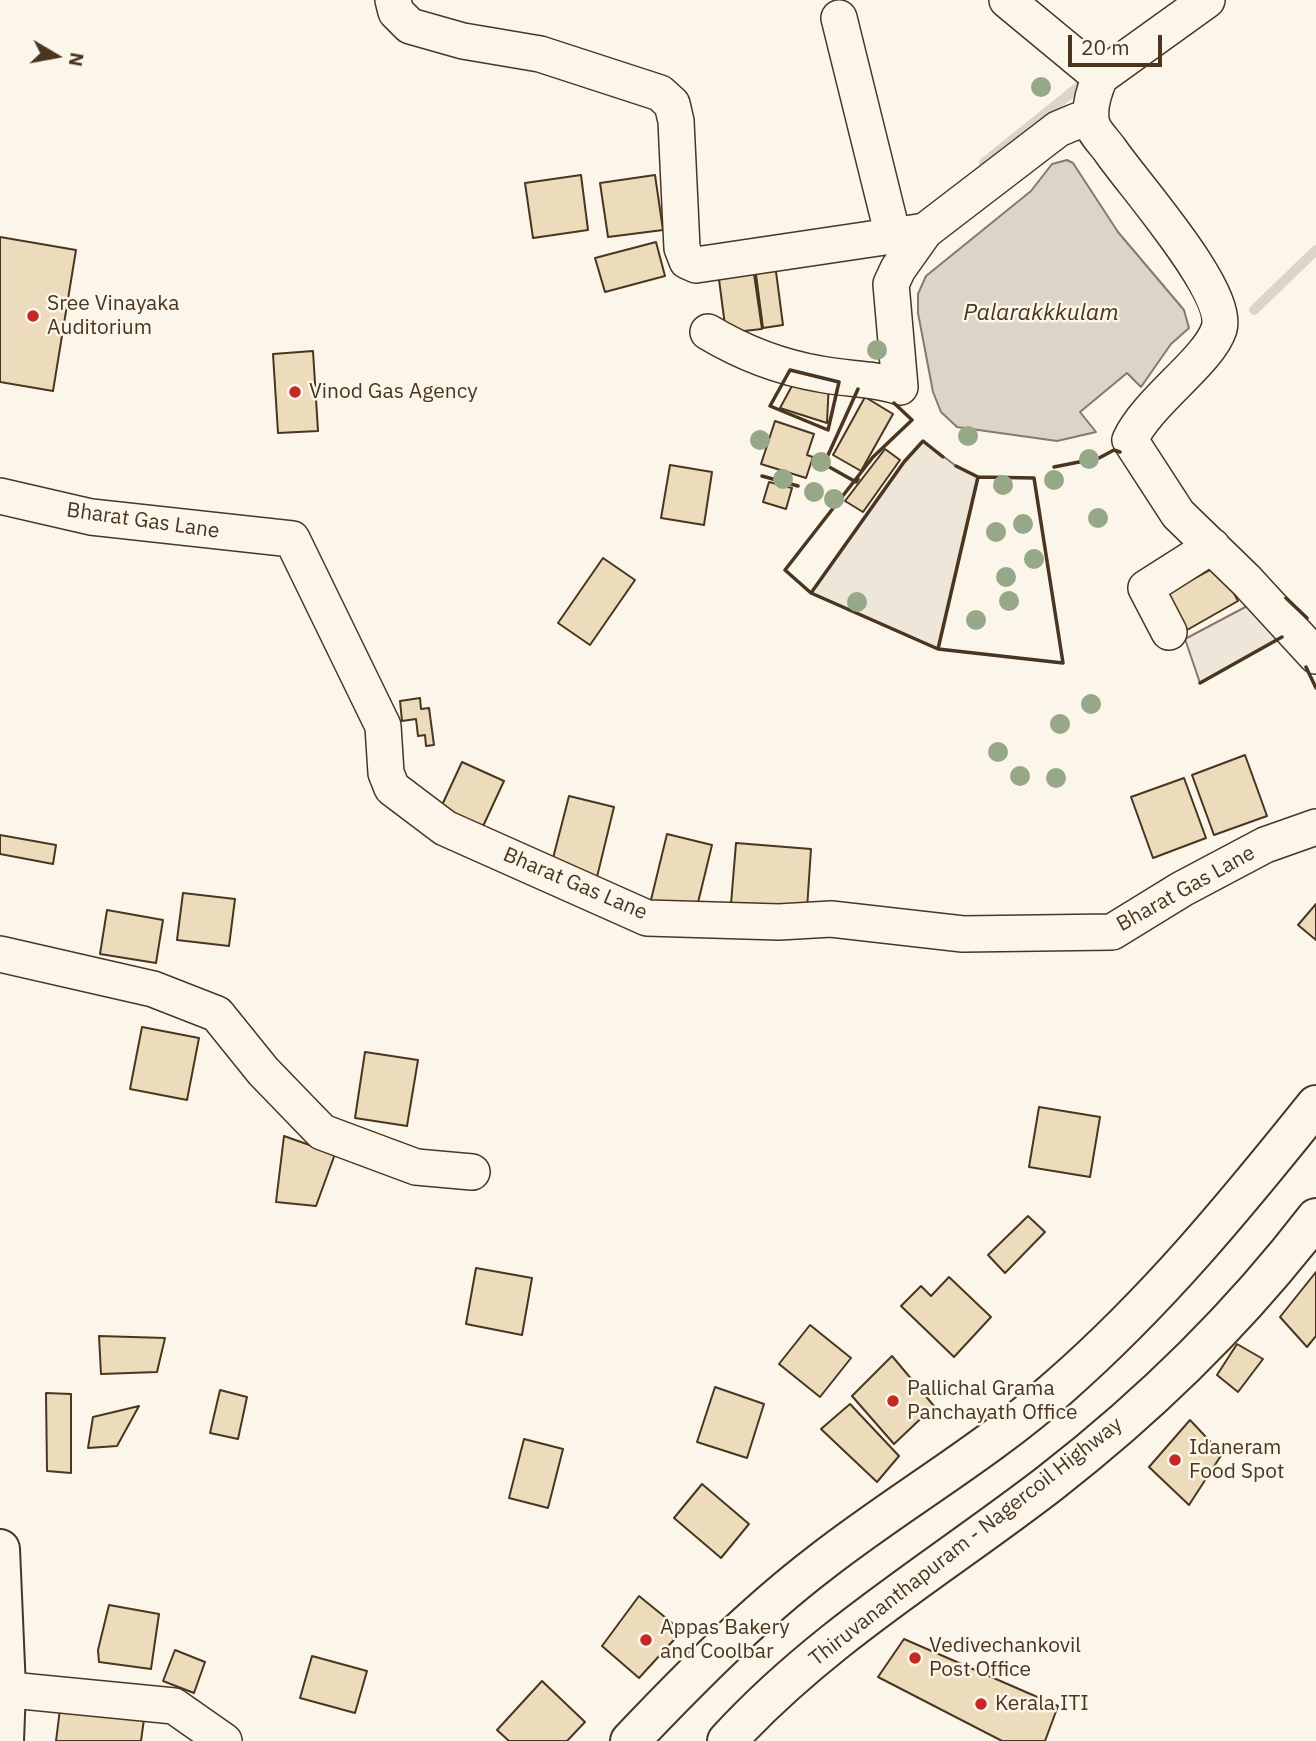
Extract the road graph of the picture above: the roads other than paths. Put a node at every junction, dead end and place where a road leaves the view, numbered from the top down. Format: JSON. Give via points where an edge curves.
{"nodes":[{"id":1,"x":393,"y":0,"type":"edge"},
{"id":2,"x":1007,"y":0,"type":"edge"},
{"id":3,"x":1207,"y":0,"type":"edge"},
{"id":4,"x":839,"y":18,"type":"dead end"},
{"id":5,"x":1092,"y":71,"type":"junction"},
{"id":6,"x":1092,"y":124,"type":"junction"},
{"id":7,"x":909,"y":233,"type":"junction"},
{"id":8,"x":708,"y":332,"type":"dead end"},
{"id":9,"x":0,"y":496,"type":"edge"},
{"id":10,"x":1212,"y":547,"type":"junction"},
{"id":11,"x":1169,"y":632,"type":"dead end"},
{"id":12,"x":1316,"y":656,"type":"edge"},
{"id":13,"x":1316,"y":827,"type":"edge"},
{"id":14,"x":0,"y":954,"type":"edge"},
{"id":15,"x":1316,"y":1105,"type":"edge"},
{"id":16,"x":472,"y":1172,"type":"dead end"},
{"id":17,"x":1316,"y":1218,"type":"edge"},
{"id":18,"x":0,"y":1549,"type":"edge"},
{"id":19,"x":3,"y":1689,"type":"edge"},
{"id":20,"x":4,"y":1741,"type":"edge"},
{"id":21,"x":224,"y":1741,"type":"edge"},
{"id":22,"x":630,"y":1741,"type":"edge"},
{"id":23,"x":727,"y":1741,"type":"edge"}],
"edges":[{"from":1,"to":7,"type":"street","via":[[396,12],[410,26],[463,41],[540,54],[660,93],[672,104],[676,121],[682,248],[687,261],[696,265]]},
{"from":2,"to":5,"type":"street"},
{"from":3,"to":5,"type":"street"},
{"from":4,"to":7,"type":"street"},
{"from":5,"to":6,"type":"street"},
{"from":6,"to":7,"type":"street","via":[[1077,121],[1058,129]]},
{"from":6,"to":10,"type":"street","via":[[1181,240],[1218,305],[1220,326],[1212,344],[1166,390],[1130,440],[1178,514]]},
{"from":7,"to":8,"type":"street","via":[[891,284],[885,370],[823,375],[741,352]]},
{"from":9,"to":13,"type":"street","name":"Bharat Gas Lane","via":[[91,517],[292,539],[383,726],[386,773],[392,788],[445,828],[647,918],[831,919],[963,934],[1112,932],[1265,845]]},
{"from":10,"to":11,"type":"street","via":[[1146,588]]},
{"from":10,"to":12,"type":"street"},
{"from":14,"to":16,"type":"street","via":[[153,989],[217,1014],[322,1132],[416,1167]]},
{"from":15,"to":22,"type":"main road","via":[[1213,1234],[1140,1313],[1057,1389],[819,1563]]},
{"from":17,"to":23,"type":"main road","name":"Thiruvananthapuram - Nagercoil Highway","via":[[1265,1282],[1118,1427],[816,1657]]},
{"from":18,"to":19,"type":"main road"},
{"from":19,"to":20,"type":"main road"},
{"from":19,"to":21,"type":"street","via":[[174,1706]]}]}
